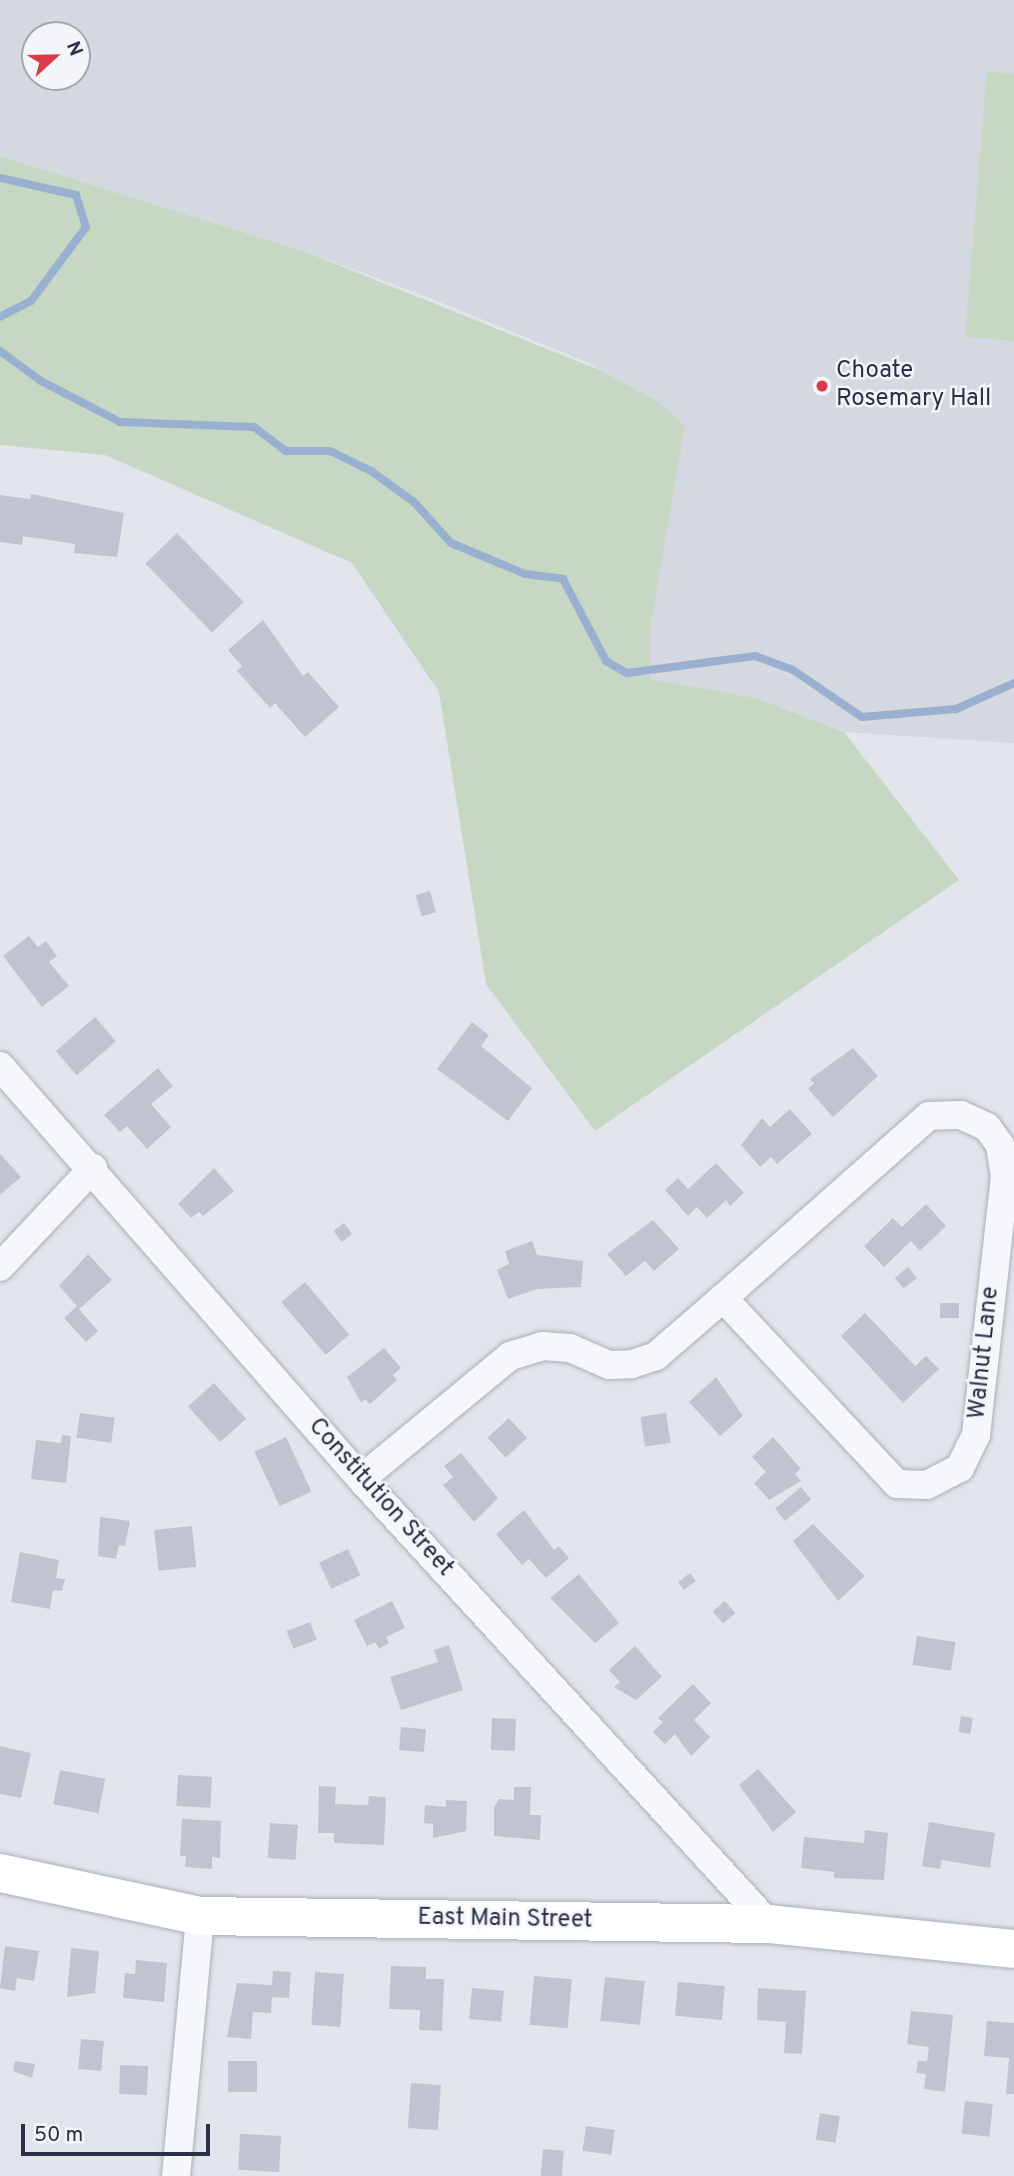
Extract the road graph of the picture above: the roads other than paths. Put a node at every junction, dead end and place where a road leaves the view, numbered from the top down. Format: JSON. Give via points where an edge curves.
{"nodes":[{"id":1,"x":0,"y":1066,"type":"edge"},
{"id":2,"x":93,"y":1168,"type":"junction"},
{"id":3,"x":0,"y":1268,"type":"edge"},
{"id":4,"x":723,"y":1298,"type":"junction"},
{"id":5,"x":361,"y":1479,"type":"junction"},
{"id":6,"x":0,"y":1873,"type":"edge"},
{"id":7,"x":200,"y":1916,"type":"junction"},
{"id":8,"x":769,"y":1924,"type":"junction"},
{"id":9,"x":1014,"y":1949,"type":"edge"},
{"id":10,"x":177,"y":2176,"type":"edge"}],
"edges":[{"from":1,"to":2,"type":"street","name":"Constitution Street"},
{"from":2,"to":3,"type":"street"},
{"from":2,"to":5,"type":"street","name":"Constitution Street"},
{"from":4,"to":4,"type":"street","name":"Walnut Lane","via":[[929,1116],[961,1115],[987,1127],[1000,1145],[1004,1176],[976,1436],[960,1468],[927,1485],[897,1484]]},
{"from":4,"to":5,"type":"street","name":"Walnut Lane","via":[[656,1356],[632,1364],[609,1365],[570,1348],[542,1346],[510,1356]]},
{"from":5,"to":8,"type":"street","name":"Constitution Street"},
{"from":6,"to":7,"type":"main road","name":"East Main Street"},
{"from":7,"to":8,"type":"main road","name":"East Main Street"},
{"from":7,"to":10,"type":"street"},
{"from":8,"to":9,"type":"main road","name":"East Main Street"}]}
